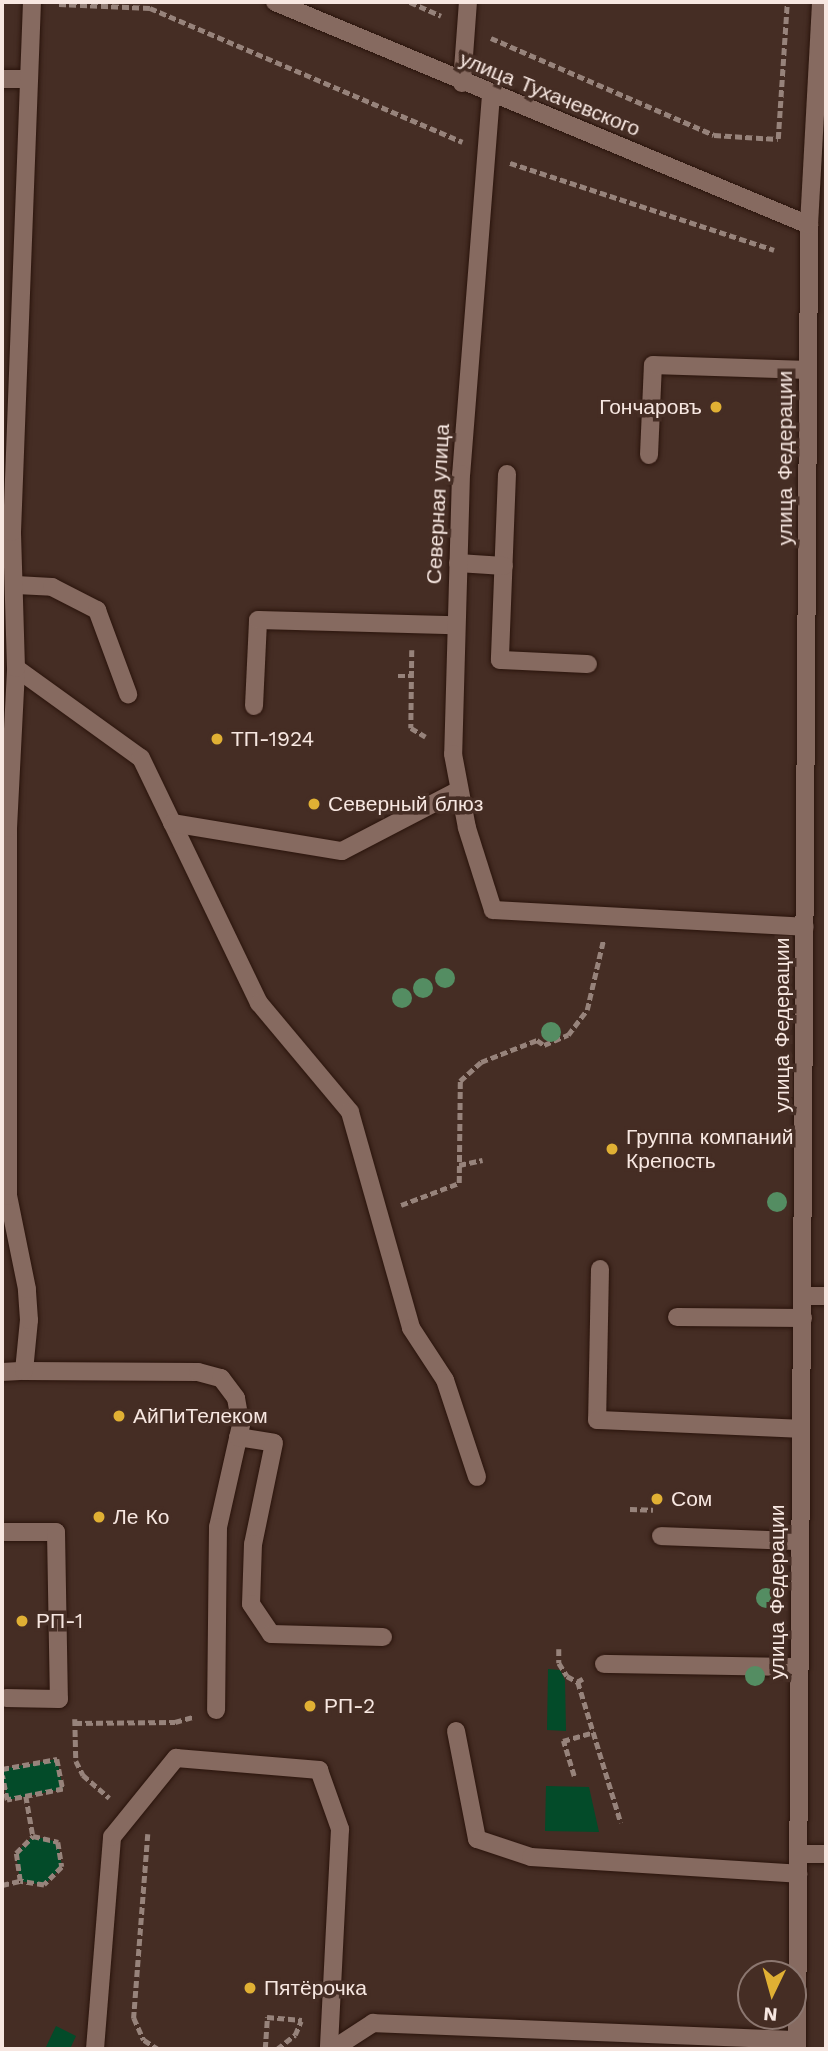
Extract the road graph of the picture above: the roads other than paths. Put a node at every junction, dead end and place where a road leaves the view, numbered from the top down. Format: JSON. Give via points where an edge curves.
{"nodes":[{"id":1,"x":32,"y":2,"type":"edge"},
{"id":2,"x":275,"y":2,"type":"edge"},
{"id":3,"x":468,"y":2,"type":"edge"},
{"id":4,"x":821,"y":2,"type":"edge"},
{"id":5,"x":2,"y":79,"type":"edge"},
{"id":6,"x":29,"y":79,"type":"junction"},
{"id":7,"x":462,"y":83,"type":"junction"},
{"id":8,"x":491,"y":95,"type":"junction"},
{"id":9,"x":819,"y":154,"type":"edge"},
{"id":10,"x":809,"y":225,"type":"junction"},
{"id":11,"x":808,"y":370,"type":"junction"},
{"id":12,"x":649,"y":455,"type":"dead end"},
{"id":13,"x":507,"y":474,"type":"dead end"},
{"id":14,"x":458,"y":563,"type":"junction"},
{"id":15,"x":504,"y":566,"type":"junction"},
{"id":16,"x":16,"y":585,"type":"junction"},
{"id":17,"x":455,"y":625,"type":"junction"},
{"id":18,"x":588,"y":664,"type":"dead end"},
{"id":19,"x":16,"y":668,"type":"junction"},
{"id":20,"x":128,"y":694,"type":"dead end"},
{"id":21,"x":254,"y":706,"type":"dead end"},
{"id":22,"x":459,"y":790,"type":"junction"},
{"id":23,"x":173,"y":823,"type":"junction"},
{"id":24,"x":805,"y":927,"type":"junction"},
{"id":25,"x":600,"y":1269,"type":"dead end"},
{"id":26,"x":803,"y":1296,"type":"junction"},
{"id":27,"x":826,"y":1296,"type":"edge"},
{"id":28,"x":677,"y":1317,"type":"dead end"},
{"id":29,"x":803,"y":1318,"type":"junction"},
{"id":30,"x":24,"y":1371,"type":"junction"},
{"id":31,"x":2,"y":1372,"type":"edge"},
{"id":32,"x":801,"y":1429,"type":"junction"},
{"id":33,"x":238,"y":1437,"type":"junction"},
{"id":34,"x":477,"y":1477,"type":"dead end"},
{"id":35,"x":2,"y":1532,"type":"edge"},
{"id":36,"x":660,"y":1536,"type":"dead end"},
{"id":37,"x":800,"y":1541,"type":"junction"},
{"id":38,"x":383,"y":1637,"type":"dead end"},
{"id":39,"x":604,"y":1664,"type":"road end"},
{"id":40,"x":799,"y":1667,"type":"junction"},
{"id":41,"x":6,"y":1698,"type":"dead end"},
{"id":42,"x":216,"y":1710,"type":"road end"},
{"id":43,"x":456,"y":1731,"type":"dead end"},
{"id":44,"x":798,"y":1854,"type":"junction"},
{"id":45,"x":826,"y":1854,"type":"edge"},
{"id":46,"x":798,"y":1874,"type":"junction"},
{"id":47,"x":797,"y":2045,"type":"edge"},
{"id":48,"x":95,"y":2049,"type":"edge"},
{"id":49,"x":331,"y":2049,"type":"edge"}],
"edges":[{"from":1,"to":6,"type":"street"},
{"from":2,"to":7,"type":"street","name":"улица Тухачевского"},
{"from":3,"to":7,"type":"street"},
{"from":4,"to":9,"type":"street","name":"улица Федерации"},
{"from":5,"to":6,"type":"street"},
{"from":6,"to":16,"type":"street","via":[[12,532]]},
{"from":7,"to":8,"type":"street","name":"улица Тухачевского"},
{"from":8,"to":10,"type":"street","name":"улица Тухачевского"},
{"from":8,"to":14,"type":"street","name":"Северная улица"},
{"from":9,"to":10,"type":"street","name":"улица Федерации"},
{"from":10,"to":11,"type":"street","name":"улица Федерации"},
{"from":11,"to":12,"type":"street","via":[[653,365]]},
{"from":11,"to":24,"type":"street","name":"улица Федерации"},
{"from":13,"to":15,"type":"street"},
{"from":14,"to":15,"type":"street"},
{"from":14,"to":17,"type":"street","name":"Северная улица"},
{"from":15,"to":18,"type":"street","via":[[500,660]]},
{"from":16,"to":19,"type":"street"},
{"from":16,"to":20,"type":"street","via":[[52,587],[97,610]]},
{"from":17,"to":21,"type":"street","via":[[258,620]]},
{"from":17,"to":22,"type":"street","name":"Северная улица","via":[[453,754]]},
{"from":19,"to":23,"type":"street","via":[[141,758]]},
{"from":19,"to":30,"type":"street","via":[[8,828],[8,1184],[14,1238],[27,1289]]},
{"from":22,"to":23,"type":"street","via":[[342,850]]},
{"from":22,"to":24,"type":"street","name":"Северная улица","via":[[493,910]]},
{"from":23,"to":34,"type":"street","via":[[259,1003],[350,1112],[411,1328],[445,1380]]},
{"from":24,"to":26,"type":"street","name":"улица Федерации"},
{"from":25,"to":32,"type":"street","via":[[597,1420]]},
{"from":26,"to":27,"type":"street"},
{"from":26,"to":29,"type":"street","name":"улица Федерации"},
{"from":28,"to":29,"type":"street"},
{"from":29,"to":32,"type":"street","name":"улица Федерации"},
{"from":30,"to":31,"type":"street"},
{"from":30,"to":33,"type":"street","via":[[170,1369],[221,1378],[236,1398]]},
{"from":32,"to":37,"type":"street","name":"улица Федерации"},
{"from":33,"to":38,"type":"street","via":[[274,1443],[253,1544],[251,1604],[271,1634]]},
{"from":33,"to":42,"type":"street","via":[[218,1527]]},
{"from":35,"to":41,"type":"street","via":[[56,1532],[59,1699]]},
{"from":36,"to":37,"type":"street"},
{"from":37,"to":40,"type":"street","name":"улица Федерации"},
{"from":39,"to":40,"type":"street"},
{"from":40,"to":44,"type":"street","name":"улица Федерации"},
{"from":43,"to":46,"type":"street","via":[[477,1839],[531,1857]]},
{"from":44,"to":45,"type":"street"},
{"from":44,"to":46,"type":"street","name":"улица Федерации"},
{"from":46,"to":47,"type":"street","name":"улица Федерации"},
{"from":47,"to":49,"type":"street","via":[[373,2023]]},
{"from":48,"to":49,"type":"street","via":[[112,1837],[176,1758],[319,1770],[340,1829]]}]}
